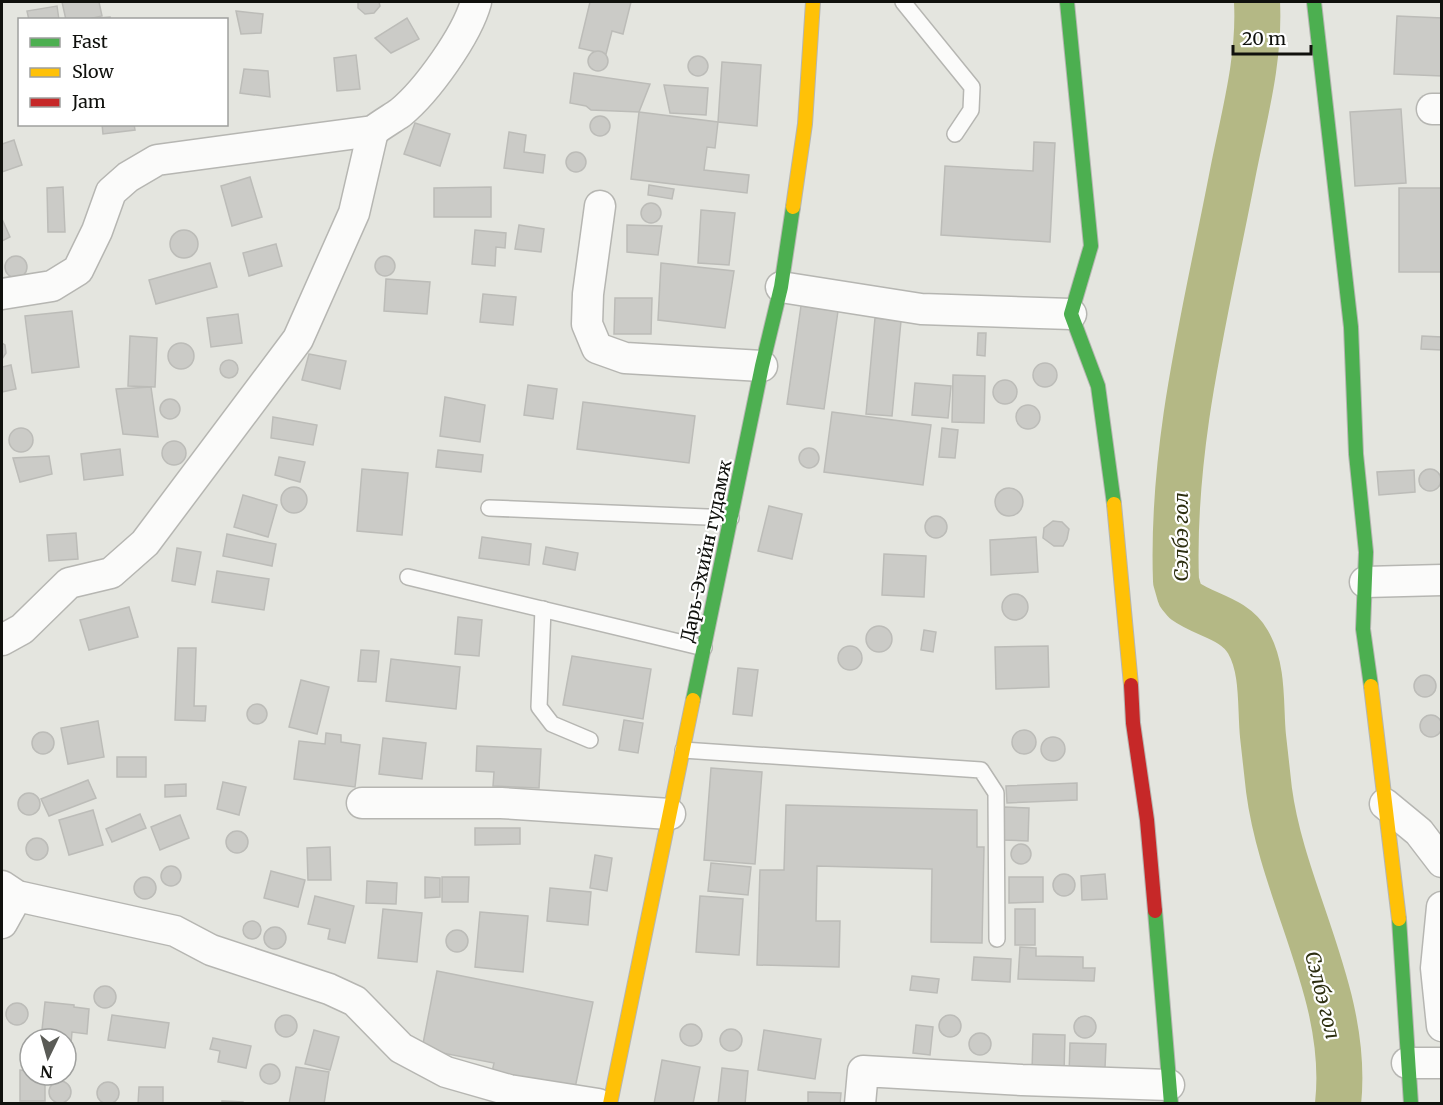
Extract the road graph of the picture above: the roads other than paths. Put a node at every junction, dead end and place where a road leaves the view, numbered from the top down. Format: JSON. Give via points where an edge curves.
{"nodes":[{"id":1,"x":476,"y":2,"type":"edge"},
{"id":2,"x":813,"y":2,"type":"edge"},
{"id":3,"x":903,"y":2,"type":"edge"},
{"id":4,"x":1067,"y":2,"type":"edge"},
{"id":5,"x":1314,"y":2,"type":"edge"},
{"id":6,"x":372,"y":131,"type":"junction"},
{"id":7,"x":955,"y":134,"type":"dead end"},
{"id":8,"x":600,"y":206,"type":"dead end"},
{"id":9,"x":781,"y":287,"type":"junction"},
{"id":10,"x":2,"y":294,"type":"edge"},
{"id":11,"x":1071,"y":314,"type":"junction"},
{"id":12,"x":762,"y":366,"type":"junction"},
{"id":13,"x":489,"y":508,"type":"dead end"},
{"id":14,"x":731,"y":518,"type":"junction"},
{"id":15,"x":408,"y":577,"type":"dead end"},
{"id":16,"x":1442,"y":580,"type":"edge"},
{"id":17,"x":1365,"y":582,"type":"junction"},
{"id":18,"x":543,"y":609,"type":"junction"},
{"id":19,"x":2,"y":640,"type":"edge"},
{"id":20,"x":704,"y":648,"type":"junction"},
{"id":21,"x":590,"y":740,"type":"dead end"},
{"id":22,"x":683,"y":750,"type":"junction"},
{"id":23,"x":362,"y":803,"type":"dead end"},
{"id":24,"x":1385,"y":804,"type":"junction"},
{"id":25,"x":670,"y":814,"type":"junction"},
{"id":26,"x":1442,"y":862,"type":"edge"},
{"id":27,"x":9,"y":891,"type":"edge"},
{"id":28,"x":1442,"y":907,"type":"edge"},
{"id":29,"x":2,"y":923,"type":"edge"},
{"id":30,"x":997,"y":939,"type":"dead end"},
{"id":31,"x":1442,"y":1026,"type":"edge"},
{"id":32,"x":1407,"y":1063,"type":"junction"},
{"id":33,"x":1442,"y":1063,"type":"edge"},
{"id":34,"x":1170,"y":1094,"type":"edge"},
{"id":35,"x":598,"y":1104,"type":"edge"},
{"id":36,"x":610,"y":1104,"type":"edge"},
{"id":37,"x":860,"y":1104,"type":"edge"},
{"id":38,"x":1411,"y":1104,"type":"edge"}],
"edges":[{"from":1,"to":6,"type":"street","via":[[471,18],[435,74],[401,112]]},
{"from":2,"to":9,"type":"street","name":"Дарь-Эхийн гудамж","via":[[805,124]]},
{"from":3,"to":7,"type":"lane","via":[[972,87],[971,110]]},
{"from":4,"to":11,"type":"street","via":[[1091,246]]},
{"from":5,"to":17,"type":"street","via":[[1351,327]]},
{"from":6,"to":10,"type":"street","via":[[157,160],[111,192],[78,270],[52,286]]},
{"from":6,"to":19,"type":"street","via":[[354,213],[298,339],[145,543],[111,573],[69,583],[22,629]]},
{"from":8,"to":12,"type":"street","via":[[587,304],[587,324],[597,348],[625,358]]},
{"from":9,"to":11,"type":"street","via":[[921,309]]},
{"from":9,"to":12,"type":"street","name":"Дарь-Эхийн гудамж"},
{"from":11,"to":34,"type":"street","via":[[1098,386],[1117,527]]},
{"from":12,"to":14,"type":"street","name":"Дарь-Эхийн гудамж"},
{"from":13,"to":14,"type":"lane"},
{"from":14,"to":20,"type":"street","name":"Дарь-Эхийн гудамж"},
{"from":15,"to":18,"type":"lane"},
{"from":16,"to":17,"type":"street"},
{"from":17,"to":24,"type":"street","via":[[1363,629]]},
{"from":18,"to":20,"type":"lane"},
{"from":18,"to":21,"type":"lane","via":[[539,707],[552,724]]},
{"from":20,"to":22,"type":"street","name":"Дарь-Эхийн гудамж"},
{"from":22,"to":25,"type":"street","name":"Дарь-Эхийн гудамж"},
{"from":22,"to":30,"type":"lane","via":[[981,770],[996,793]]},
{"from":23,"to":25,"type":"street","via":[[501,803]]},
{"from":24,"to":26,"type":"street","via":[[1419,832]]},
{"from":24,"to":32,"type":"street","via":[[1400,930]]},
{"from":25,"to":36,"type":"street","name":"Дарь-Эхийн гудамж"},
{"from":27,"to":29,"type":"street"},
{"from":27,"to":35,"type":"street","via":[[175,931],[211,950],[329,989],[355,1001],[401,1048],[446,1072],[509,1090]]},
{"from":28,"to":31,"type":"street","via":[[1436,968]]},
{"from":32,"to":33,"type":"street"},
{"from":32,"to":38,"type":"street"},
{"from":34,"to":37,"type":"street","via":[[863,1071]]}]}
